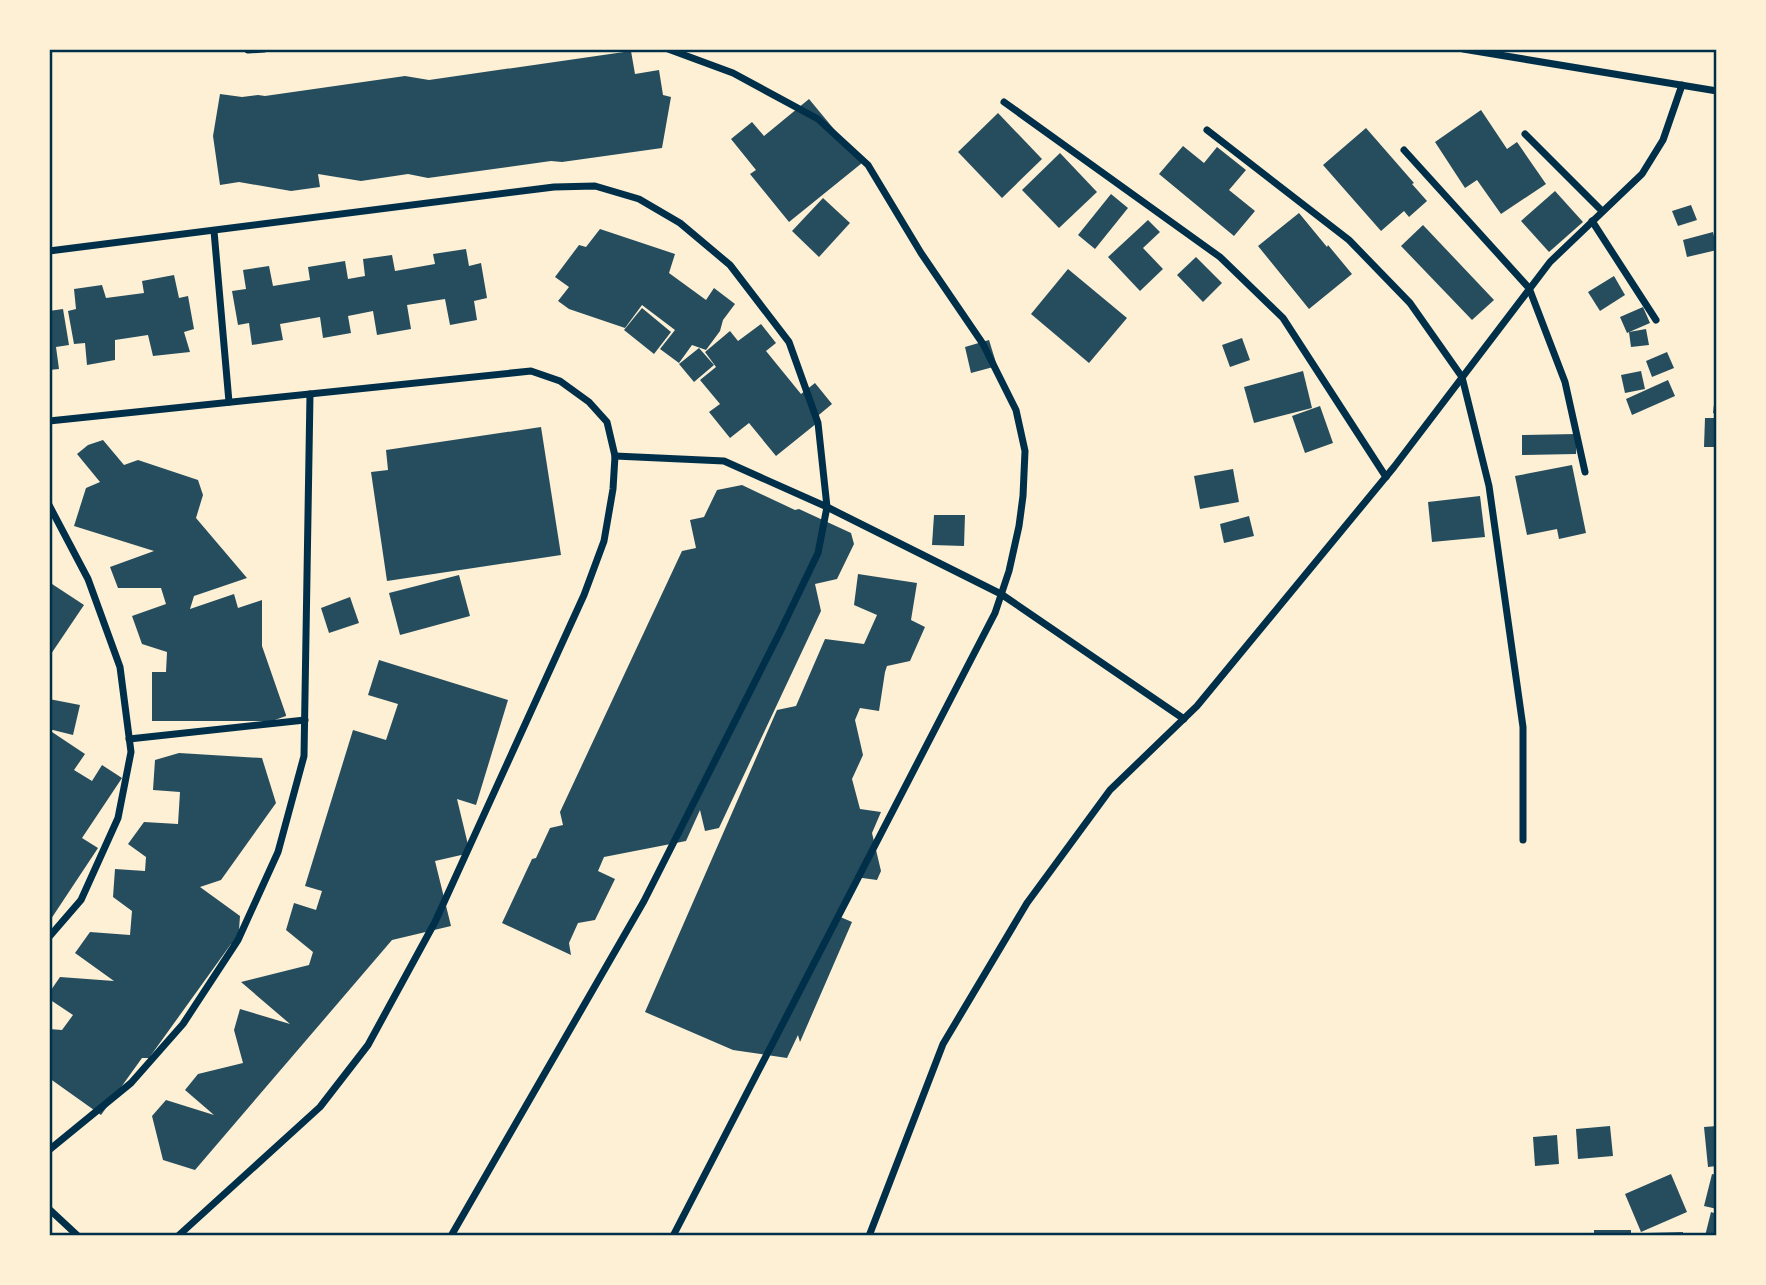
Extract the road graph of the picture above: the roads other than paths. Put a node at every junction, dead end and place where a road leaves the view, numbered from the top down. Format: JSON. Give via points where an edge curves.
{"nodes":[{"id":1,"x":264,"y":49,"type":"edge"},
{"id":2,"x":668,"y":49,"type":"edge"},
{"id":3,"x":1463,"y":49,"type":"edge"},
{"id":4,"x":248,"y":50,"type":"edge"},
{"id":5,"x":1682,"y":85,"type":"junction"},
{"id":6,"x":1717,"y":91,"type":"edge"},
{"id":7,"x":1004,"y":102,"type":"dead end"},
{"id":8,"x":1207,"y":130,"type":"dead end"},
{"id":9,"x":1525,"y":134,"type":"dead end"},
{"id":10,"x":1404,"y":150,"type":"dead end"},
{"id":11,"x":1602,"y":211,"type":"junction"},
{"id":12,"x":1592,"y":221,"type":"junction"},
{"id":13,"x":214,"y":230,"type":"junction"},
{"id":14,"x":49,"y":251,"type":"edge"},
{"id":15,"x":1530,"y":288,"type":"junction"},
{"id":16,"x":1656,"y":320,"type":"dead end"},
{"id":17,"x":1462,"y":377,"type":"junction"},
{"id":18,"x":310,"y":394,"type":"junction"},
{"id":19,"x":229,"y":402,"type":"junction"},
{"id":20,"x":49,"y":421,"type":"edge"},
{"id":21,"x":615,"y":456,"type":"junction"},
{"id":22,"x":1585,"y":472,"type":"dead end"},
{"id":23,"x":1386,"y":477,"type":"junction"},
{"id":24,"x":49,"y":505,"type":"edge"},
{"id":25,"x":827,"y":507,"type":"junction"},
{"id":26,"x":1001,"y":594,"type":"junction"},
{"id":27,"x":1184,"y":719,"type":"junction"},
{"id":28,"x":305,"y":720,"type":"junction"},
{"id":29,"x":129,"y":739,"type":"junction"},
{"id":30,"x":1523,"y":840,"type":"dead end"},
{"id":31,"x":49,"y":937,"type":"edge"},
{"id":32,"x":49,"y":1150,"type":"edge"},
{"id":33,"x":49,"y":1209,"type":"edge"},
{"id":34,"x":78,"y":1236,"type":"edge"},
{"id":35,"x":178,"y":1236,"type":"edge"},
{"id":36,"x":451,"y":1236,"type":"edge"},
{"id":37,"x":673,"y":1236,"type":"edge"},
{"id":38,"x":869,"y":1236,"type":"edge"}],
"edges":[{"from":1,"to":4,"type":"street"},
{"from":2,"to":26,"type":"street","via":[[733,73],[818,119],[868,165],[920,253],[983,344],[1016,410],[1025,452],[1019,526]]},
{"from":3,"to":5,"type":"street"},
{"from":5,"to":6,"type":"street"},
{"from":5,"to":11,"type":"street","via":[[1663,140],[1642,174]]},
{"from":7,"to":23,"type":"street","via":[[1220,257],[1283,318]]},
{"from":8,"to":17,"type":"street","via":[[1349,240],[1410,303]]},
{"from":9,"to":11,"type":"street"},
{"from":10,"to":15,"type":"street"},
{"from":11,"to":12,"type":"street"},
{"from":12,"to":15,"type":"street"},
{"from":12,"to":16,"type":"street"},
{"from":13,"to":14,"type":"street"},
{"from":13,"to":19,"type":"street"},
{"from":13,"to":25,"type":"street","via":[[554,187],[595,186],[639,199],[680,223],[730,265],[789,342],[818,423]]},
{"from":15,"to":17,"type":"street"},
{"from":15,"to":22,"type":"street","via":[[1565,382]]},
{"from":17,"to":23,"type":"street"},
{"from":17,"to":30,"type":"street","via":[[1489,486],[1523,727]]},
{"from":18,"to":19,"type":"street"},
{"from":18,"to":21,"type":"street","via":[[531,371],[560,381],[589,402],[607,422]]},
{"from":18,"to":28,"type":"street"},
{"from":19,"to":20,"type":"street"},
{"from":21,"to":25,"type":"street","via":[[724,461]]},
{"from":21,"to":35,"type":"street","via":[[604,541],[584,595],[435,922],[368,1045],[320,1107]]},
{"from":23,"to":27,"type":"street"},
{"from":24,"to":29,"type":"street","via":[[88,579],[120,667]]},
{"from":25,"to":26,"type":"street"},
{"from":25,"to":36,"type":"street","via":[[818,553],[644,901]]},
{"from":26,"to":27,"type":"street"},
{"from":26,"to":37,"type":"street"},
{"from":27,"to":38,"type":"street","via":[[1110,790],[1027,903],[943,1044]]},
{"from":28,"to":29,"type":"street"},
{"from":28,"to":32,"type":"street","via":[[304,755],[278,852],[238,940],[183,1024],[131,1083]]},
{"from":29,"to":31,"type":"street","via":[[131,752],[118,818],[81,900]]},
{"from":33,"to":34,"type":"street"}]}
